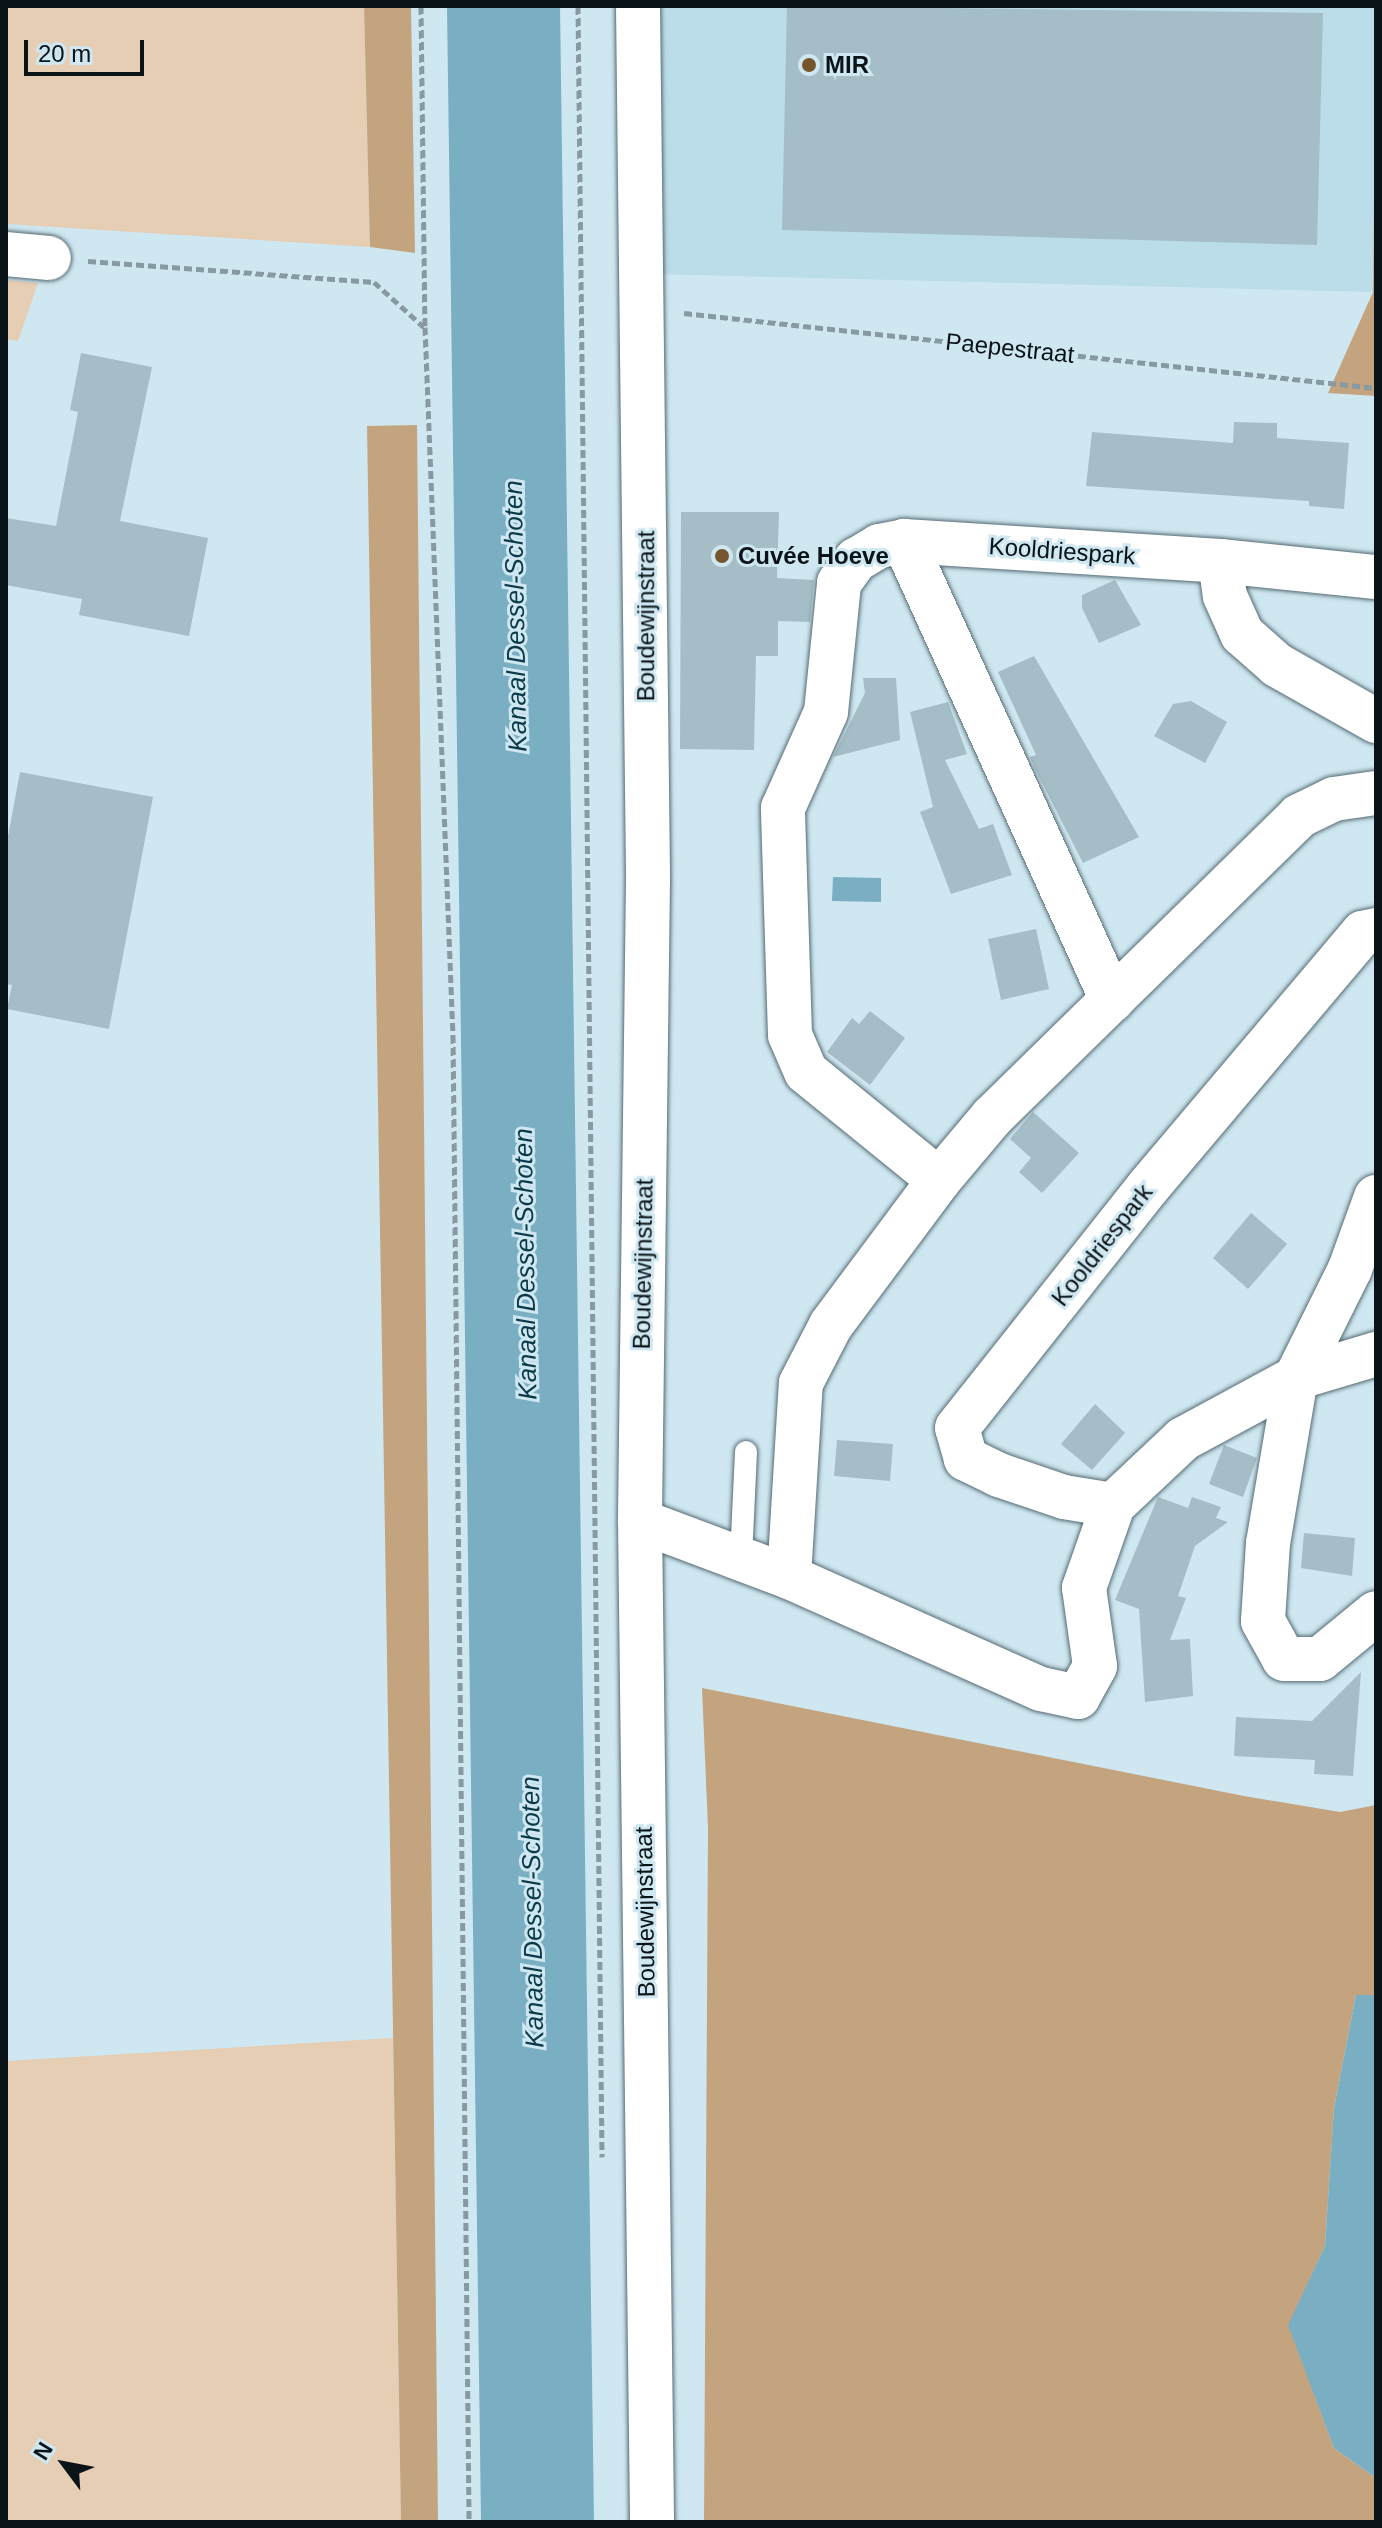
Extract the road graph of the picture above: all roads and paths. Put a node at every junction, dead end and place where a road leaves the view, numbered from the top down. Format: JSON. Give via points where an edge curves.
{"nodes":[{"id":1,"x":421,"y":6,"type":"edge"},
{"id":2,"x":578,"y":6,"type":"edge"},
{"id":3,"x":638,"y":6,"type":"edge"},
{"id":4,"x":6,"y":254,"type":"edge"},
{"id":5,"x":49,"y":258,"type":"joint"},
{"id":6,"x":643,"y":309,"type":"junction"},
{"id":7,"x":425,"y":327,"type":"junction"},
{"id":8,"x":1376,"y":388,"type":"edge"},
{"id":9,"x":904,"y":541,"type":"junction"},
{"id":10,"x":1220,"y":561,"type":"junction"},
{"id":11,"x":1376,"y":577,"type":"edge"},
{"id":12,"x":1376,"y":721,"type":"edge"},
{"id":13,"x":1376,"y":793,"type":"edge"},
{"id":14,"x":1376,"y":930,"type":"edge"},
{"id":15,"x":1112,"y":1000,"type":"junction"},
{"id":16,"x":939,"y":1180,"type":"junction"},
{"id":17,"x":1376,"y":1197,"type":"edge"},
{"id":18,"x":1376,"y":1354,"type":"edge"},
{"id":19,"x":1296,"y":1378,"type":"junction"},
{"id":20,"x":746,"y":1452,"type":"dead end"},
{"id":21,"x":1113,"y":1505,"type":"junction"},
{"id":22,"x":640,"y":1521,"type":"junction"},
{"id":23,"x":741,"y":1558,"type":"junction"},
{"id":24,"x":789,"y":1577,"type":"junction"},
{"id":25,"x":1376,"y":1613,"type":"edge"},
{"id":26,"x":602,"y":2160,"type":"dead end"},
{"id":27,"x":469,"y":2522,"type":"edge"},
{"id":28,"x":652,"y":2522,"type":"edge"}],
"edges":[{"from":1,"to":7,"type":"path"},
{"from":2,"to":26,"type":"path"},
{"from":3,"to":6,"type":"street","name":"Boudewijnstraat"},
{"from":4,"to":5,"type":"street"},
{"from":5,"to":7,"type":"path","via":[[374,282]]},
{"from":6,"to":8,"type":"path","name":"Paepestraat"},
{"from":6,"to":22,"type":"street","name":"Boudewijnstraat","via":[[648,880]]},
{"from":7,"to":27,"type":"path","via":[[453,1035]]},
{"from":9,"to":10,"type":"street","name":"Kooldriespark"},
{"from":9,"to":15,"type":"street"},
{"from":9,"to":16,"type":"street","name":"Kooldriespark","via":[[879,546],[856,560],[839,583],[826,712],[783,808],[790,1035],[806,1072]]},
{"from":10,"to":11,"type":"street","name":"Kooldriespark"},
{"from":10,"to":12,"type":"street","via":[[1225,596],[1242,634],[1277,665]]},
{"from":13,"to":15,"type":"street","via":[[1334,799],[1299,816]]},
{"from":14,"to":21,"type":"street","name":"Kooldriespark","via":[[1363,933],[1148,1187],[957,1428],[966,1459],[1064,1497]]},
{"from":15,"to":16,"type":"street","via":[[992,1117]]},
{"from":16,"to":24,"type":"street","via":[[831,1325],[801,1383]]},
{"from":17,"to":19,"type":"street","via":[[1350,1269]]},
{"from":18,"to":19,"type":"street"},
{"from":19,"to":21,"type":"street","via":[[1183,1439]]},
{"from":19,"to":25,"type":"street","via":[[1268,1543],[1263,1621],[1284,1659],[1320,1659]]},
{"from":20,"to":23,"type":"lane"},
{"from":21,"to":24,"type":"street","via":[[1084,1588],[1095,1666],[1078,1697],[1041,1689]]},
{"from":22,"to":23,"type":"street"},
{"from":22,"to":28,"type":"street","name":"Boudewijnstraat"},
{"from":23,"to":24,"type":"street"}]}
